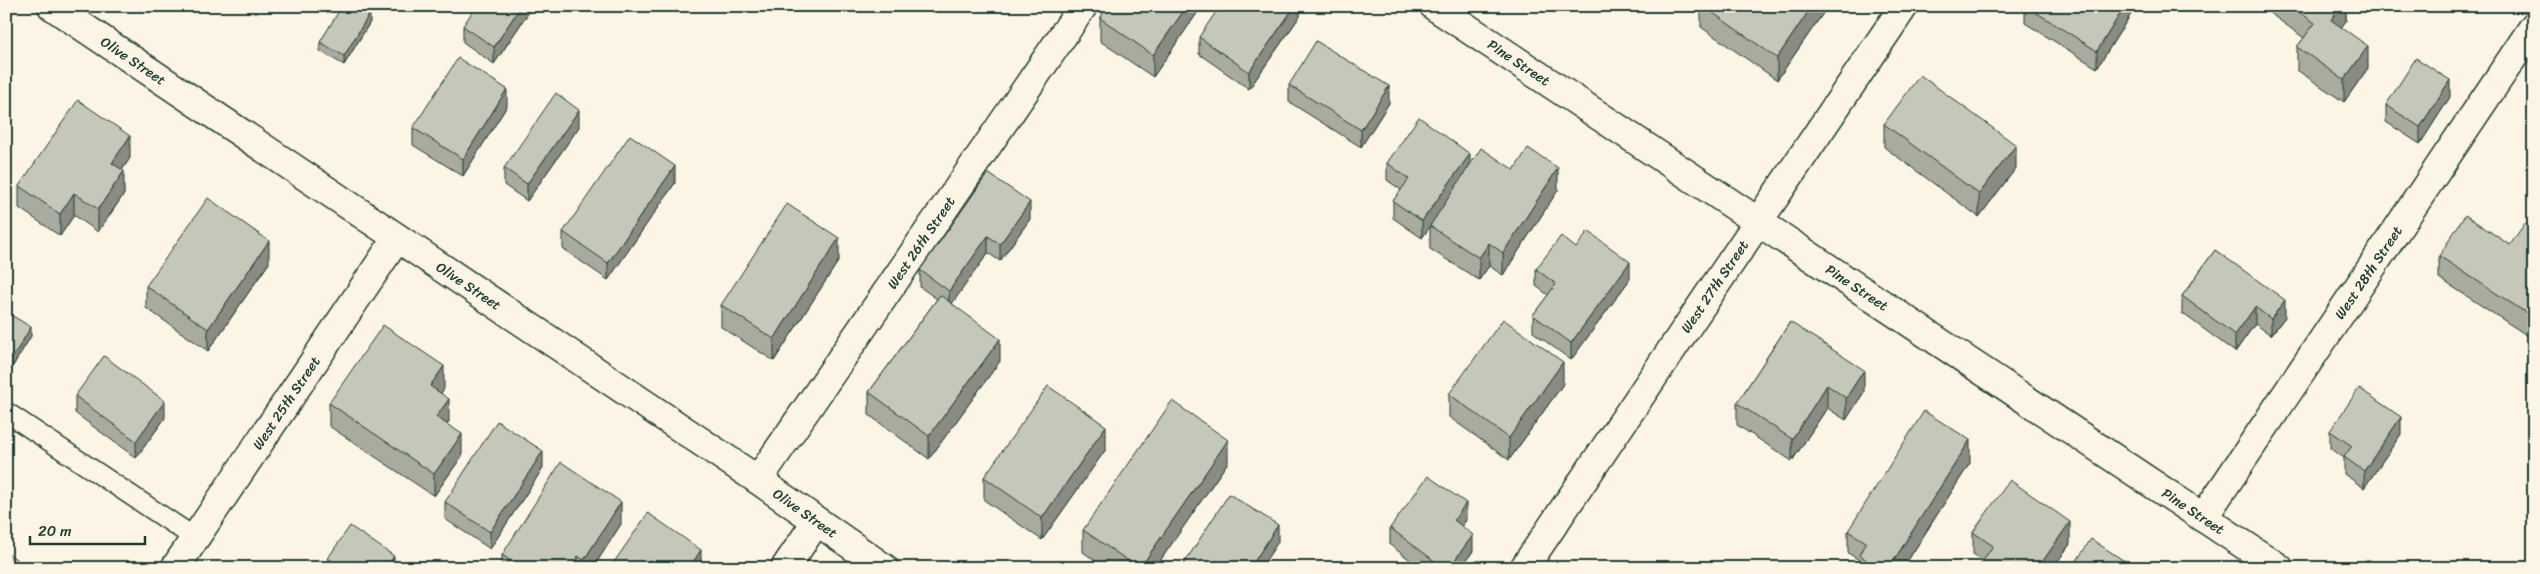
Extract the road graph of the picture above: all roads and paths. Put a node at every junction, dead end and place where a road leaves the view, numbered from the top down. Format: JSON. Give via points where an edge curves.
{"nodes":[{"id":1,"x":1083,"y":6,"type":"edge"},
{"id":2,"x":1434,"y":6,"type":"edge"},
{"id":3,"x":1904,"y":6,"type":"edge"},
{"id":4,"x":56,"y":7,"type":"edge"},
{"id":5,"x":2534,"y":26,"type":"edge"},
{"id":6,"x":1759,"y":223,"type":"junction"},
{"id":7,"x":397,"y":238,"type":"junction"},
{"id":8,"x":6,"y":412,"type":"edge"},
{"id":9,"x":758,"y":480,"type":"junction"},
{"id":10,"x":2204,"y":518,"type":"junction"},
{"id":11,"x":816,"y":522,"type":"junction"},
{"id":12,"x":195,"y":538,"type":"junction"},
{"id":13,"x":175,"y":568,"type":"edge"},
{"id":14,"x":785,"y":568,"type":"edge"},
{"id":15,"x":884,"y":568,"type":"edge"},
{"id":16,"x":1524,"y":568,"type":"edge"},
{"id":17,"x":2279,"y":568,"type":"edge"}],
"edges":[{"from":1,"to":9,"type":"street","name":"West 26th Street"},
{"from":2,"to":6,"type":"street","name":"Pine Street"},
{"from":3,"to":6,"type":"street","name":"West 27th Street"},
{"from":4,"to":7,"type":"street","name":"Olive Street"},
{"from":5,"to":10,"type":"street","name":"West 28th Street"},
{"from":6,"to":10,"type":"street","name":"Pine Street"},
{"from":6,"to":16,"type":"street","name":"West 27th Street"},
{"from":7,"to":9,"type":"street","name":"Olive Street"},
{"from":7,"to":12,"type":"street","name":"West 25th Street"},
{"from":8,"to":12,"type":"lane"},
{"from":9,"to":11,"type":"street","name":"Olive Street"},
{"from":10,"to":17,"type":"street","name":"Pine Street"},
{"from":11,"to":14,"type":"street"},
{"from":11,"to":15,"type":"street","name":"Olive Street"},
{"from":12,"to":13,"type":"street","name":"West 25th Street"}]}
